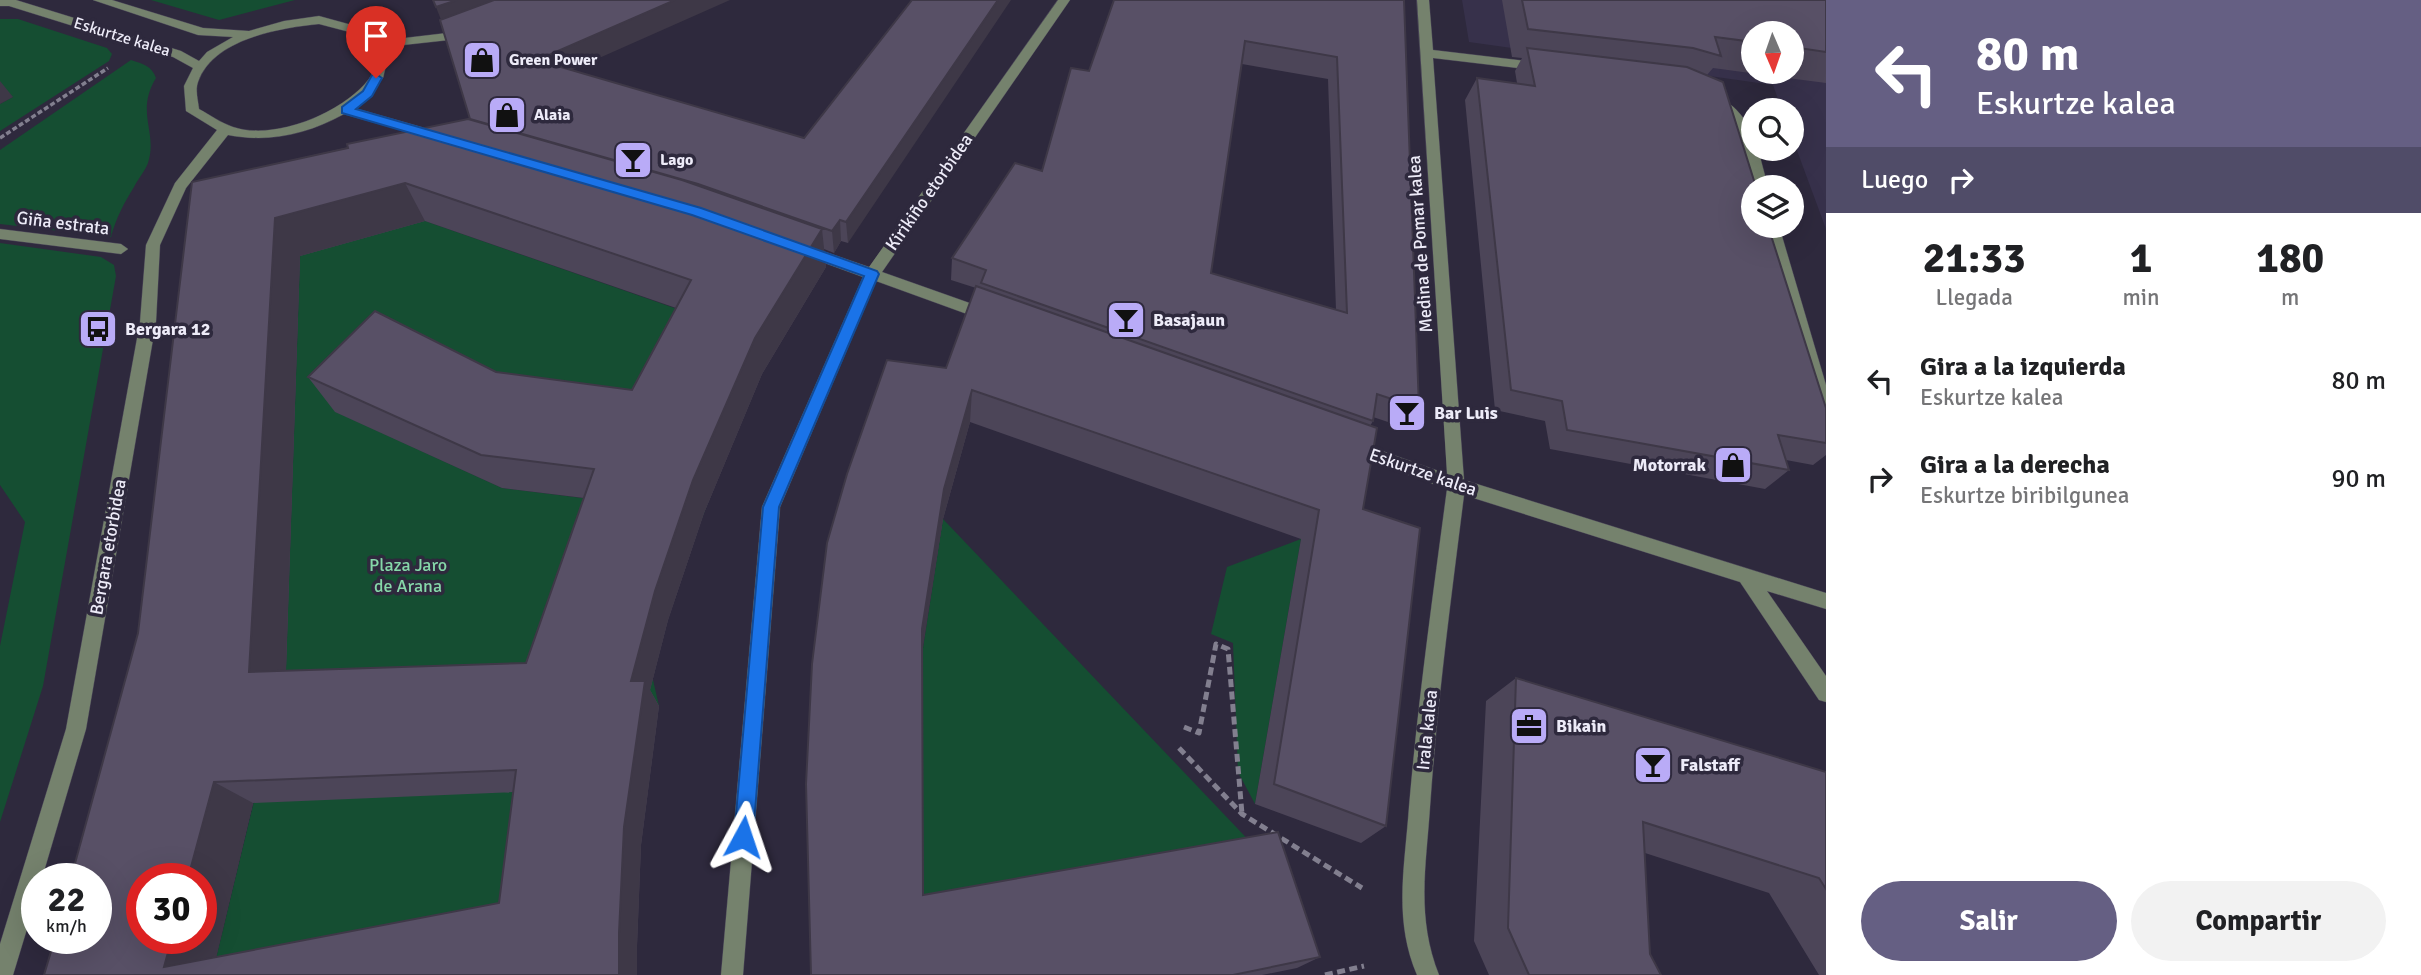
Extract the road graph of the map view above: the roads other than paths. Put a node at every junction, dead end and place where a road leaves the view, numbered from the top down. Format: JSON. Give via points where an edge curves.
{"nodes":[{"id":1,"x":99,"y":0,"type":"edge"},
{"id":2,"x":1064,"y":0,"type":"edge"},
{"id":3,"x":1423,"y":0,"type":"edge"},
{"id":4,"x":0,"y":2,"type":"edge"},
{"id":5,"x":482,"y":23,"type":"edge"},
{"id":6,"x":250,"y":34,"type":"junction"},
{"id":7,"x":381,"y":44,"type":"junction"},
{"id":8,"x":1426,"y":53,"type":"junction"},
{"id":9,"x":201,"y":67,"type":"junction"},
{"id":10,"x":1563,"y":69,"type":"edge"},
{"id":11,"x":1699,"y":90,"type":"edge"},
{"id":12,"x":346,"y":110,"type":"junction"},
{"id":13,"x":224,"y":131,"type":"junction"},
{"id":14,"x":458,"y":142,"type":"edge"},
{"id":15,"x":1758,"y":175,"type":"edge"},
{"id":16,"x":0,"y":234,"type":"edge"},
{"id":17,"x":1775,"y":238,"type":"edge"},
{"id":18,"x":793,"y":246,"type":"edge"},
{"id":19,"x":121,"y":249,"type":"dead end"},
{"id":20,"x":872,"y":274,"type":"junction"},
{"id":21,"x":1000,"y":320,"type":"edge"},
{"id":22,"x":1826,"y":414,"type":"edge"},
{"id":23,"x":1335,"y":441,"type":"edge"},
{"id":24,"x":1456,"y":485,"type":"junction"},
{"id":25,"x":1747,"y":577,"type":"junction"},
{"id":26,"x":1826,"y":601,"type":"edge"},
{"id":27,"x":1826,"y":693,"type":"edge"},
{"id":28,"x":2,"y":975,"type":"edge"},
{"id":29,"x":732,"y":975,"type":"edge"},
{"id":30,"x":1428,"y":975,"type":"edge"}],
"edges":[{"from":1,"to":6,"type":"street","name":"Eskurtze kalea","via":[[191,29]]},
{"from":2,"to":20,"type":"street","name":"Kirikiño etorbidea"},
{"from":3,"to":8,"type":"street","name":"Medina de Pomar kalea"},
{"from":4,"to":9,"type":"street","name":"Eskurtze kalea","via":[[177,54]]},
{"from":5,"to":7,"type":"street","via":[[449,36]]},
{"from":6,"to":7,"type":"street","via":[[289,22],[319,20],[344,22]]},
{"from":6,"to":9,"type":"street","via":[[222,48]]},
{"from":7,"to":12,"type":"street","via":[[385,63],[368,93]]},
{"from":8,"to":10,"type":"street"},
{"from":8,"to":24,"type":"street","name":"Medina de Pomar kalea"},
{"from":9,"to":13,"type":"street","via":[[191,85],[193,111],[207,125]]},
{"from":11,"to":15,"type":"street","via":[[1728,108],[1744,125]]},
{"from":12,"to":13,"type":"street","via":[[290,132],[254,135]]},
{"from":12,"to":14,"type":"street"},
{"from":13,"to":28,"type":"street","name":"Bergara etorbidea","via":[[180,186],[153,245],[148,322],[76,729]]},
{"from":16,"to":19,"type":"street","name":"Giña estrata"},
{"from":17,"to":22,"type":"street"},
{"from":18,"to":20,"type":"street"},
{"from":20,"to":21,"type":"street"},
{"from":20,"to":29,"type":"street","name":"Kirikiño etorbidea","via":[[771,507]]},
{"from":23,"to":24,"type":"street","name":"Eskurtze kalea"},
{"from":24,"to":25,"type":"street","name":"Eskurtze kalea"},
{"from":24,"to":30,"type":"street","name":"Irala kalea","via":[[1425,737],[1412,917]]},
{"from":25,"to":26,"type":"street","name":"Eskurtze kalea"},
{"from":25,"to":27,"type":"street"}]}
